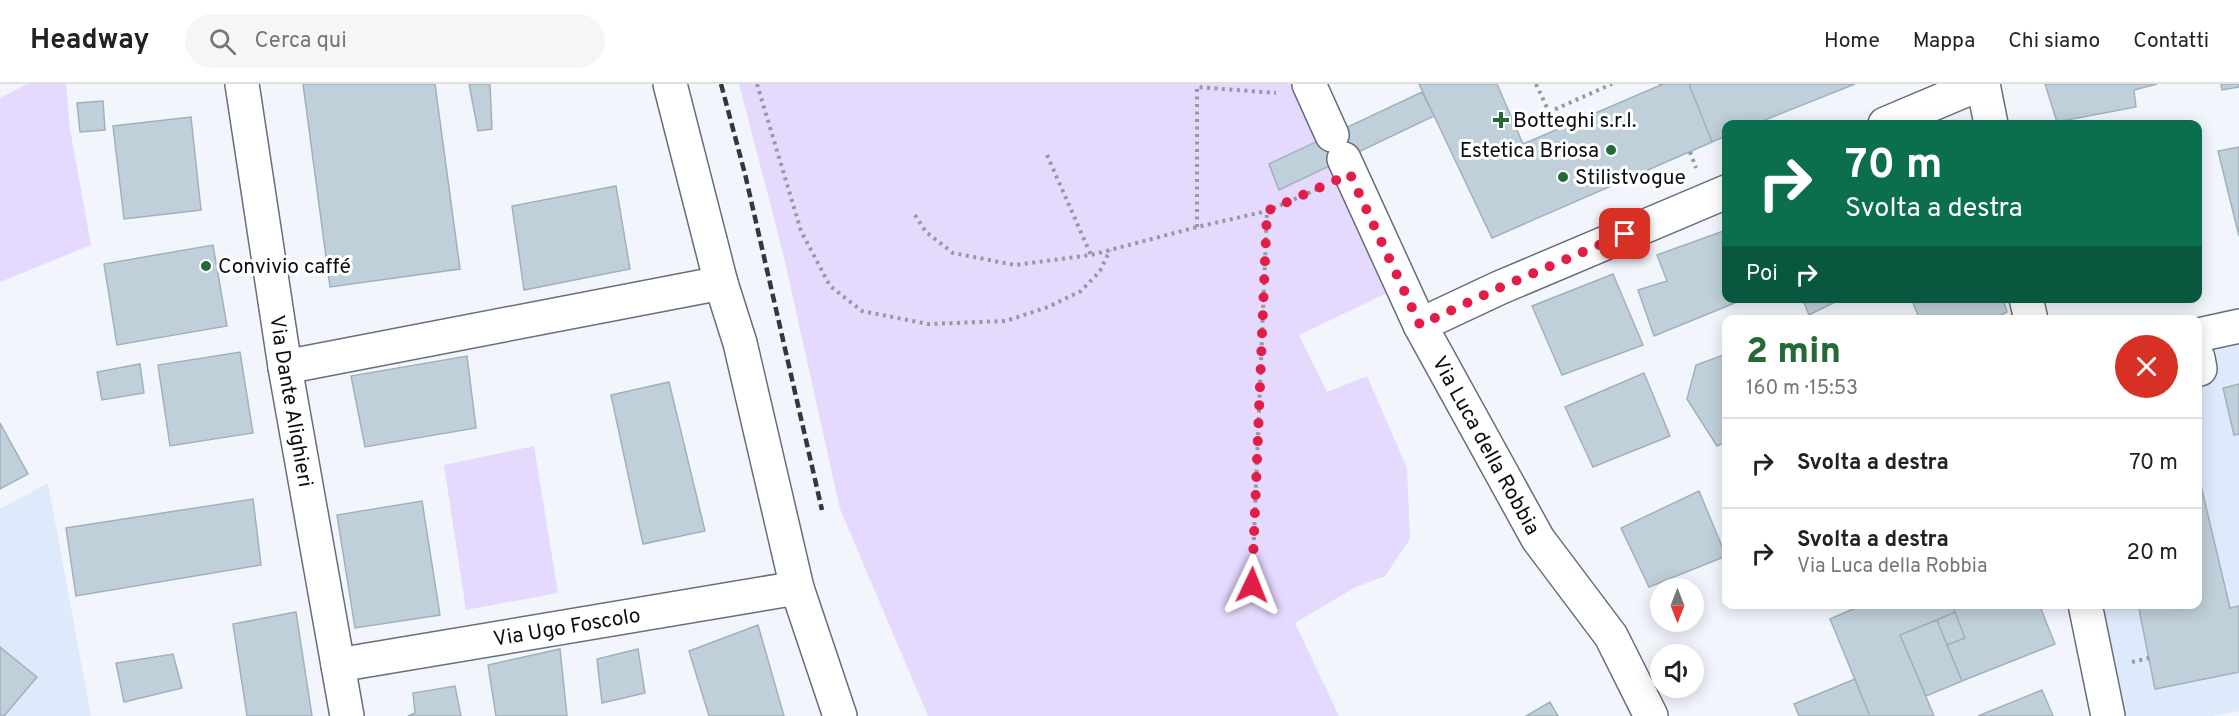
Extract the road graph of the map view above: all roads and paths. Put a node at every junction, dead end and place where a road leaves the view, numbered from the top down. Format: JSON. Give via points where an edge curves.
{"nodes":[{"id":1,"x":242,"y":84,"type":"edge"},
{"id":2,"x":670,"y":84,"type":"edge"},
{"id":3,"x":757,"y":84,"type":"edge"},
{"id":4,"x":1536,"y":84,"type":"edge"},
{"id":5,"x":1612,"y":84,"type":"edge"},
{"id":6,"x":1982,"y":84,"type":"edge"},
{"id":7,"x":1312,"y":90,"type":"edge"},
{"id":8,"x":1895,"y":120,"type":"edge"},
{"id":9,"x":1990,"y":120,"type":"edge"},
{"id":10,"x":1047,"y":155,"type":"dead end"},
{"id":11,"x":1342,"y":156,"type":"junction"},
{"id":12,"x":1722,"y":194,"type":"edge"},
{"id":13,"x":1267,"y":211,"type":"junction"},
{"id":14,"x":915,"y":215,"type":"dead end"},
{"id":15,"x":1197,"y":227,"type":"junction"},
{"id":16,"x":1110,"y":250,"type":"junction"},
{"id":17,"x":1091,"y":255,"type":"junction"},
{"id":18,"x":721,"y":284,"type":"junction"},
{"id":19,"x":1420,"y":325,"type":"junction"},
{"id":20,"x":2239,"y":326,"type":"edge"},
{"id":21,"x":2202,"y":334,"type":"edge"},
{"id":22,"x":285,"y":367,"type":"junction"},
{"id":23,"x":1252,"y":585,"type":"dead end"},
{"id":24,"x":797,"y":588,"type":"junction"},
{"id":25,"x":2086,"y":609,"type":"edge"},
{"id":26,"x":338,"y":665,"type":"junction"},
{"id":27,"x":347,"y":716,"type":"edge"},
{"id":28,"x":840,"y":716,"type":"edge"},
{"id":29,"x":1651,"y":716,"type":"edge"},
{"id":30,"x":2108,"y":716,"type":"edge"}],
"edges":[{"from":1,"to":22,"type":"street","name":"Via Dante Alighieri"},
{"from":2,"to":18,"type":"street"},
{"from":3,"to":16,"type":"path","via":[[801,231],[830,286],[862,311],[928,324],[1006,321],[1048,308],[1081,291],[1100,271]]},
{"from":4,"to":5,"type":"path","via":[[1548,112]]},
{"from":6,"to":8,"type":"street"},
{"from":6,"to":9,"type":"street"},
{"from":7,"to":11,"type":"street","name":"Via Luca della Robbia"},
{"from":7,"to":15,"type":"path","via":[[1197,87]]},
{"from":10,"to":17,"type":"path"},
{"from":11,"to":13,"type":"path"},
{"from":11,"to":19,"type":"street","name":"Via Luca della Robbia"},
{"from":12,"to":19,"type":"street"},
{"from":13,"to":15,"type":"path"},
{"from":13,"to":23,"type":"path"},
{"from":14,"to":17,"type":"path","via":[[926,232],[953,253],[1015,265]]},
{"from":15,"to":16,"type":"path"},
{"from":16,"to":17,"type":"path"},
{"from":18,"to":22,"type":"street"},
{"from":18,"to":24,"type":"street","via":[[740,343]]},
{"from":19,"to":29,"type":"street","name":"Via Luca della Robbia","via":[[1538,539],[1611,636]]},
{"from":20,"to":21,"type":"street"},
{"from":22,"to":26,"type":"street","name":"Via Dante Alighieri"},
{"from":24,"to":26,"type":"street","name":"Via Ugo Foscolo"},
{"from":24,"to":28,"type":"street"},
{"from":25,"to":30,"type":"street"},
{"from":26,"to":27,"type":"street","name":"Via Dante Alighieri"}]}
